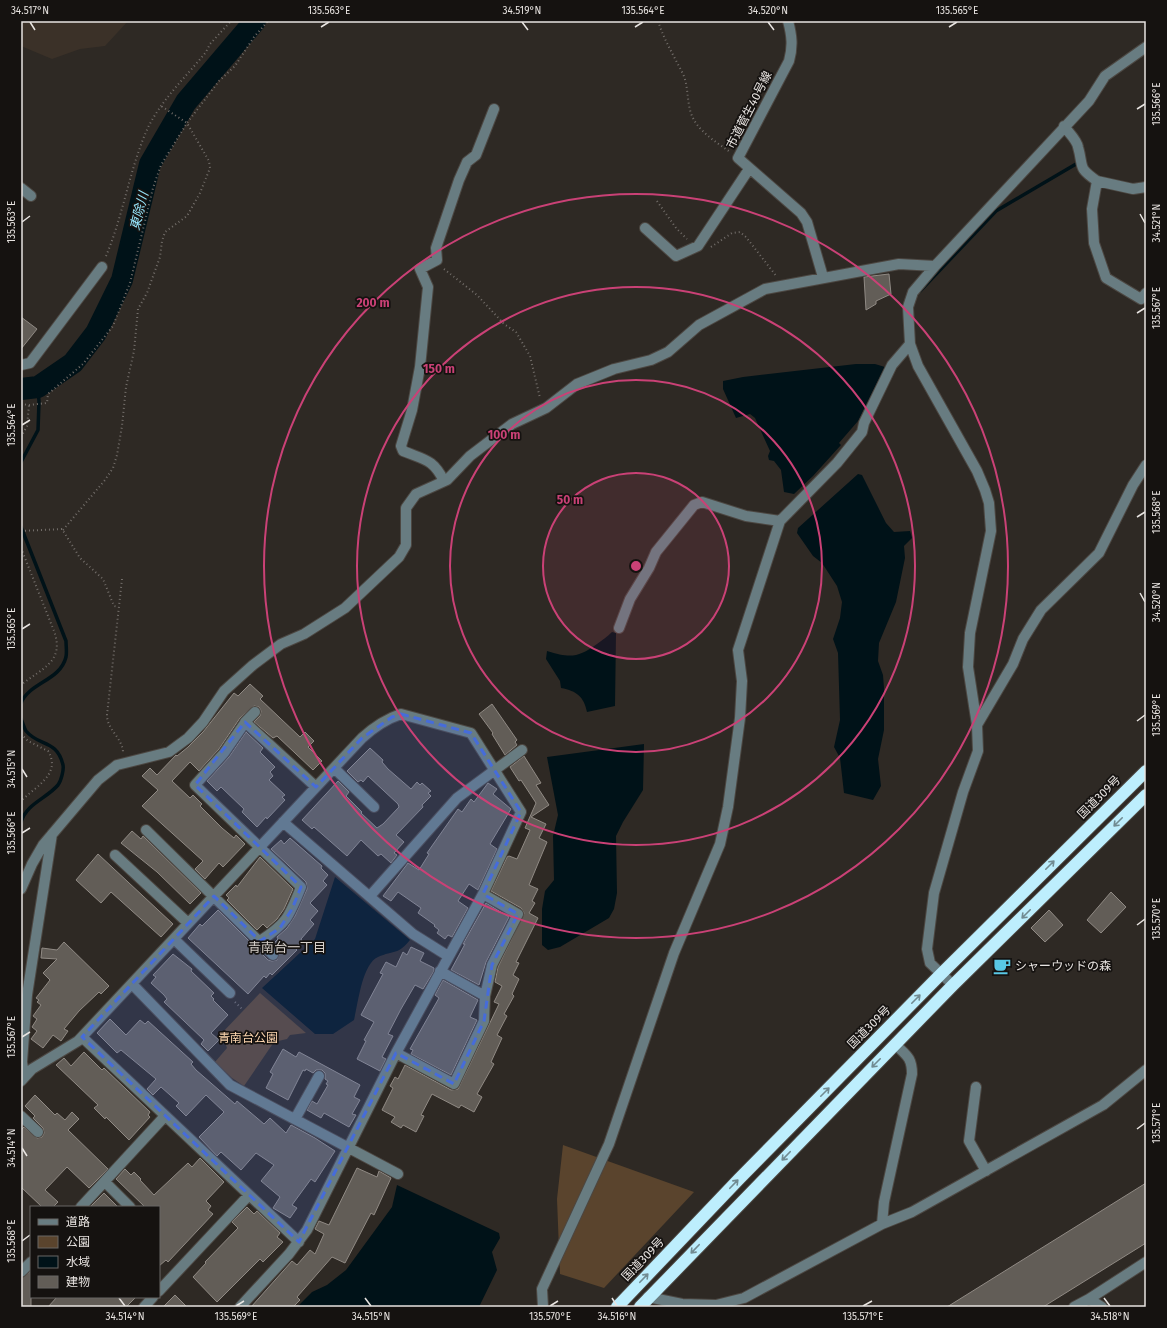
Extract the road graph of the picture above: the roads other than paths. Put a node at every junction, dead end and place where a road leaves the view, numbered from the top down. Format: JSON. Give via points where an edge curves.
{"nodes":[{"id":1,"x":788,"y":21,"type":"edge"},
{"id":2,"x":1146,"y":47,"type":"edge"},
{"id":3,"x":494,"y":109,"type":"dead end"},
{"id":4,"x":1064,"y":126,"type":"junction"},
{"id":5,"x":750,"y":169,"type":"junction"},
{"id":6,"x":1097,"y":181,"type":"junction"},
{"id":7,"x":1146,"y":187,"type":"edge"},
{"id":8,"x":21,"y":188,"type":"edge"},
{"id":9,"x":31,"y":196,"type":"dead end"},
{"id":10,"x":645,"y":228,"type":"dead end"},
{"id":11,"x":934,"y":266,"type":"junction"},
{"id":12,"x":102,"y":267,"type":"road end"},
{"id":13,"x":823,"y":277,"type":"junction"},
{"id":14,"x":1146,"y":293,"type":"edge"},
{"id":15,"x":910,"y":344,"type":"junction"},
{"id":16,"x":21,"y":365,"type":"edge"},
{"id":17,"x":1146,"y":465,"type":"edge"},
{"id":18,"x":444,"y":481,"type":"junction"},
{"id":19,"x":780,"y":521,"type":"junction"},
{"id":20,"x":619,"y":628,"type":"dead end"},
{"id":21,"x":255,"y":712,"type":"dead end"},
{"id":22,"x":245,"y":722,"type":"junction"},
{"id":23,"x":977,"y":725,"type":"junction"},
{"id":24,"x":522,"y":750,"type":"dead end"},
{"id":25,"x":334,"y":768,"type":"junction"},
{"id":26,"x":494,"y":770,"type":"junction"},
{"id":27,"x":1146,"y":770,"type":"edge"},
{"id":28,"x":316,"y":787,"type":"junction"},
{"id":29,"x":1146,"y":795,"type":"edge"},
{"id":30,"x":374,"y":807,"type":"dead end"},
{"id":31,"x":283,"y":822,"type":"junction"},
{"id":32,"x":146,"y":830,"type":"dead end"},
{"id":33,"x":53,"y":832,"type":"junction"},
{"id":34,"x":260,"y":847,"type":"junction"},
{"id":35,"x":114,"y":855,"type":"dead end"},
{"id":36,"x":21,"y":889,"type":"edge"},
{"id":37,"x":483,"y":894,"type":"junction"},
{"id":38,"x":214,"y":896,"type":"junction"},
{"id":39,"x":370,"y":896,"type":"junction"},
{"id":40,"x":188,"y":923,"type":"junction"},
{"id":41,"x":174,"y":939,"type":"junction"},
{"id":42,"x":260,"y":941,"type":"junction"},
{"id":43,"x":273,"y":955,"type":"dead end"},
{"id":44,"x":448,"y":956,"type":"junction"},
{"id":45,"x":440,"y":972,"type":"junction"},
{"id":46,"x":940,"y":975,"type":"junction"},
{"id":47,"x":132,"y":984,"type":"junction"},
{"id":48,"x":953,"y":985,"type":"junction"},
{"id":49,"x":230,"y":993,"type":"dead end"},
{"id":50,"x":486,"y":996,"type":"junction"},
{"id":51,"x":82,"y":1037,"type":"junction"},
{"id":52,"x":895,"y":1044,"type":"junction"},
{"id":53,"x":22,"y":1052,"type":"edge"},
{"id":54,"x":396,"y":1053,"type":"junction"},
{"id":55,"x":1146,"y":1070,"type":"edge"},
{"id":56,"x":28,"y":1073,"type":"junction"},
{"id":57,"x":319,"y":1076,"type":"dead end"},
{"id":58,"x":21,"y":1081,"type":"edge"},
{"id":59,"x":976,"y":1087,"type":"dead end"},
{"id":60,"x":21,"y":1116,"type":"edge"},
{"id":61,"x":165,"y":1116,"type":"junction"},
{"id":62,"x":294,"y":1118,"type":"junction"},
{"id":63,"x":38,"y":1132,"type":"dead end"},
{"id":64,"x":349,"y":1147,"type":"junction"},
{"id":65,"x":986,"y":1171,"type":"junction"},
{"id":66,"x":398,"y":1174,"type":"dead end"},
{"id":67,"x":105,"y":1182,"type":"junction"},
{"id":68,"x":249,"y":1195,"type":"junction"},
{"id":69,"x":82,"y":1206,"type":"edge"},
{"id":70,"x":129,"y":1206,"type":"edge"},
{"id":71,"x":882,"y":1224,"type":"junction"},
{"id":72,"x":299,"y":1242,"type":"junction"},
{"id":73,"x":1146,"y":1262,"type":"edge"},
{"id":74,"x":30,"y":1263,"type":"edge"},
{"id":75,"x":21,"y":1272,"type":"edge"},
{"id":76,"x":160,"y":1290,"type":"edge"},
{"id":77,"x":648,"y":1297,"type":"junction"},
{"id":78,"x":152,"y":1298,"type":"edge"},
{"id":79,"x":1089,"y":1299,"type":"junction"},
{"id":80,"x":144,"y":1307,"type":"edge"},
{"id":81,"x":240,"y":1307,"type":"edge"},
{"id":82,"x":543,"y":1307,"type":"edge"},
{"id":83,"x":618,"y":1307,"type":"edge"},
{"id":84,"x":640,"y":1307,"type":"edge"},
{"id":85,"x":1074,"y":1307,"type":"edge"},
{"id":86,"x":1102,"y":1307,"type":"edge"}],
"edges":[{"from":1,"to":5,"type":"street","name":"市道菅生40号線","via":[[792,35],[789,60],[738,158]]},
{"from":2,"to":4,"type":"street","via":[[1105,76],[1089,100]]},
{"from":3,"to":18,"type":"street","via":[[476,155],[467,162],[459,180],[436,248],[437,260],[420,269],[428,287],[420,367],[412,410],[401,446],[403,451],[431,462]]},
{"from":4,"to":6,"type":"street","via":[[1078,146],[1084,172]]},
{"from":4,"to":11,"type":"street"},
{"from":5,"to":10,"type":"street","via":[[698,246],[676,256]]},
{"from":5,"to":13,"type":"street","name":"市道菅生40号線","via":[[801,213]]},
{"from":6,"to":7,"type":"street","via":[[1133,189]]},
{"from":6,"to":14,"type":"street","via":[[1092,209],[1094,243],[1106,278],[1141,299]]},
{"from":8,"to":9,"type":"street"},
{"from":11,"to":13,"type":"street","via":[[899,264]]},
{"from":11,"to":15,"type":"street","via":[[912,292],[908,307]]},
{"from":12,"to":16,"type":"street","via":[[30,363]]},
{"from":13,"to":18,"type":"street","via":[[764,289],[699,325],[668,352],[577,384],[546,408],[512,424],[485,443]]},
{"from":15,"to":19,"type":"street","via":[[892,365],[862,432]]},
{"from":15,"to":23,"type":"street","via":[[918,366],[977,471],[989,503],[991,531],[970,633],[968,667]]},
{"from":17,"to":23,"type":"street","via":[[1133,485],[1099,553],[1041,610],[1023,638],[1013,664]]},
{"from":18,"to":33,"type":"street","via":[[416,494],[406,508],[406,545],[399,557],[349,604],[304,634],[281,644],[253,665],[224,691],[203,722],[188,738],[169,752],[117,765],[98,780]]},
{"from":19,"to":20,"type":"street","via":[[746,516],[702,502],[694,505],[656,552],[630,599]]},
{"from":19,"to":82,"type":"street","via":[[738,650],[742,681],[740,718],[728,807],[720,844],[674,953],[609,1144],[542,1289]]},
{"from":21,"to":22,"type":"street"},
{"from":22,"to":28,"type":"street"},
{"from":22,"to":34,"type":"street","via":[[224,753],[196,785]]},
{"from":23,"to":46,"type":"street","via":[[978,751],[952,828],[934,893],[927,949],[930,963]]},
{"from":24,"to":26,"type":"street"},
{"from":25,"to":26,"type":"street","via":[[375,727],[401,714],[471,733]]},
{"from":25,"to":28,"type":"street"},
{"from":25,"to":30,"type":"street"},
{"from":26,"to":37,"type":"street","via":[[521,812]]},
{"from":26,"to":39,"type":"street","via":[[457,798]]},
{"from":46,"to":27,"type":"highway","name":"国道309号","one_way":true},
{"from":28,"to":31,"type":"street"},
{"from":29,"to":48,"type":"highway","one_way":true},
{"from":31,"to":34,"type":"street"},
{"from":31,"to":39,"type":"street"},
{"from":32,"to":38,"type":"street"},
{"from":33,"to":36,"type":"street","via":[[42,845]]},
{"from":33,"to":53,"type":"street","via":[[26,994]]},
{"from":34,"to":38,"type":"street"},
{"from":34,"to":42,"type":"street","via":[[301,887],[292,909],[280,928]]},
{"from":35,"to":40,"type":"street"},
{"from":37,"to":44,"type":"street"},
{"from":37,"to":50,"type":"street","via":[[518,914],[492,966]]},
{"from":38,"to":40,"type":"street"},
{"from":38,"to":42,"type":"street"},
{"from":39,"to":44,"type":"street","via":[[413,934]]},
{"from":40,"to":41,"type":"street"},
{"from":41,"to":47,"type":"street"},
{"from":41,"to":49,"type":"street"},
{"from":42,"to":43,"type":"street"},
{"from":44,"to":45,"type":"street"},
{"from":45,"to":50,"type":"street"},
{"from":45,"to":54,"type":"street"},
{"from":46,"to":48,"type":"street"},
{"from":83,"to":46,"type":"highway","name":"国道309号","one_way":true,"via":[[739,1179]]},
{"from":47,"to":51,"type":"street"},
{"from":47,"to":62,"type":"street","via":[[230,1085]]},
{"from":48,"to":52,"type":"highway"},
{"from":50,"to":54,"type":"street","via":[[484,1021],[454,1084]]},
{"from":51,"to":56,"type":"street"},
{"from":51,"to":61,"type":"street"},
{"from":52,"to":71,"type":"street","via":[[910,1058],[912,1074],[884,1202]]},
{"from":52,"to":77,"type":"highway","one_way":true},
{"from":53,"to":56,"type":"street","via":[[23,1068]]},
{"from":54,"to":64,"type":"street"},
{"from":55,"to":65,"type":"street","via":[[1103,1105]]},
{"from":56,"to":58,"type":"street"},
{"from":57,"to":62,"type":"street"},
{"from":59,"to":65,"type":"street","via":[[969,1141]]},
{"from":60,"to":63,"type":"street"},
{"from":61,"to":67,"type":"street"},
{"from":61,"to":68,"type":"street"},
{"from":62,"to":64,"type":"street"},
{"from":64,"to":66,"type":"street"},
{"from":64,"to":72,"type":"street"},
{"from":65,"to":71,"type":"street","via":[[912,1212]]},
{"from":67,"to":69,"type":"street"},
{"from":67,"to":70,"type":"street"},
{"from":68,"to":72,"type":"street"},
{"from":68,"to":76,"type":"street"},
{"from":71,"to":77,"type":"street","via":[[744,1298],[716,1305],[682,1304]]},
{"from":72,"to":81,"type":"street"},
{"from":73,"to":79,"type":"street"},
{"from":74,"to":75,"type":"street"},
{"from":77,"to":84,"type":"highway"},
{"from":78,"to":80,"type":"street"},
{"from":79,"to":85,"type":"street"},
{"from":79,"to":86,"type":"street"}]}
